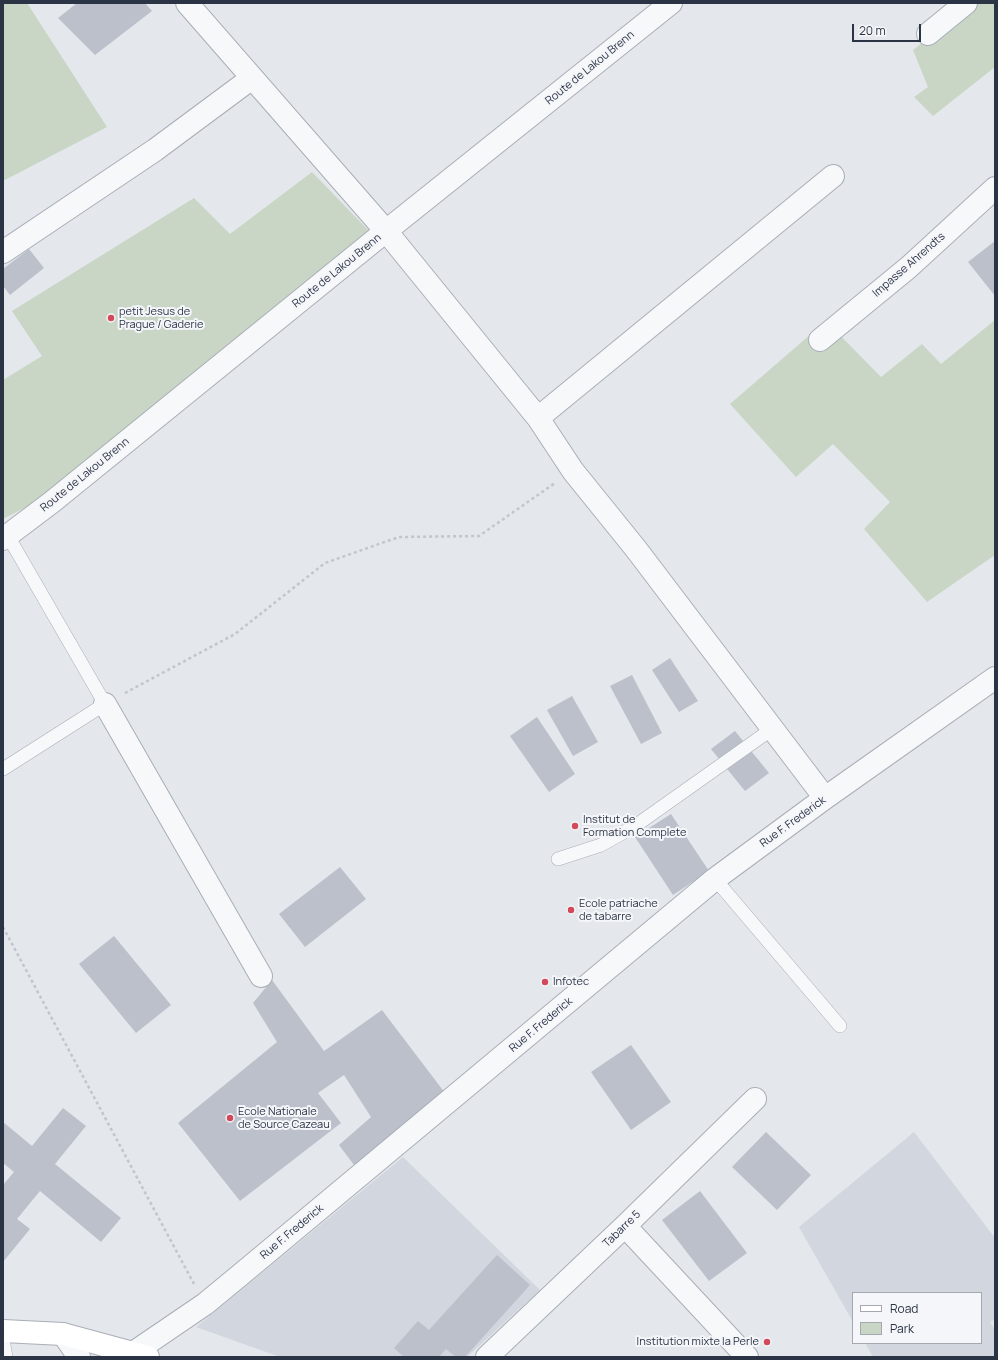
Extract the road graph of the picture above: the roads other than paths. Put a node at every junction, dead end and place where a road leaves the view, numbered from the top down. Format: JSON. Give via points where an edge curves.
{"nodes":[{"id":1,"x":187,"y":3,"type":"edge"},
{"id":2,"x":671,"y":3,"type":"edge"},
{"id":3,"x":966,"y":3,"type":"edge"},
{"id":4,"x":928,"y":34,"type":"dead end"},
{"id":5,"x":252,"y":78,"type":"junction"},
{"id":6,"x":833,"y":176,"type":"dead end"},
{"id":7,"x":995,"y":188,"type":"edge"},
{"id":8,"x":386,"y":231,"type":"junction"},
{"id":9,"x":3,"y":252,"type":"edge"},
{"id":10,"x":820,"y":340,"type":"dead end"},
{"id":11,"x":538,"y":418,"type":"junction"},
{"id":12,"x":5,"y":537,"type":"edge"},
{"id":13,"x":995,"y":678,"type":"edge"},
{"id":14,"x":105,"y":704,"type":"junction"},
{"id":15,"x":772,"y":729,"type":"junction"},
{"id":16,"x":3,"y":769,"type":"edge"},
{"id":17,"x":825,"y":798,"type":"junction"},
{"id":18,"x":558,"y":859,"type":"dead end"},
{"id":19,"x":715,"y":879,"type":"junction"},
{"id":20,"x":261,"y":976,"type":"dead end"},
{"id":21,"x":840,"y":1026,"type":"dead end"},
{"id":22,"x":755,"y":1099,"type":"dead end"},
{"id":23,"x":625,"y":1226,"type":"junction"},
{"id":24,"x":3,"y":1330,"type":"edge"},
{"id":25,"x":63,"y":1334,"type":"junction"},
{"id":26,"x":3,"y":1340,"type":"edge"},
{"id":27,"x":140,"y":1355,"type":"edge"},
{"id":28,"x":6,"y":1357,"type":"edge"},
{"id":29,"x":79,"y":1357,"type":"edge"},
{"id":30,"x":487,"y":1357,"type":"edge"},
{"id":31,"x":747,"y":1357,"type":"edge"}],
"edges":[{"from":1,"to":5,"type":"street"},
{"from":2,"to":8,"type":"street","name":"Route de Lakou Brenn"},
{"from":3,"to":4,"type":"street"},
{"from":5,"to":8,"type":"street"},
{"from":5,"to":9,"type":"street","via":[[155,150]]},
{"from":6,"to":11,"type":"street"},
{"from":7,"to":10,"type":"street","name":"Impasse Ahrendts","via":[[909,267]]},
{"from":8,"to":11,"type":"street"},
{"from":8,"to":12,"type":"street","name":"Route de Lakou Brenn","via":[[52,502]]},
{"from":11,"to":15,"type":"street","via":[[573,471],[636,549]]},
{"from":12,"to":14,"type":"lane"},
{"from":13,"to":17,"type":"street","name":"Rue F. Frederick"},
{"from":14,"to":16,"type":"lane"},
{"from":14,"to":20,"type":"street"},
{"from":15,"to":17,"type":"street"},
{"from":15,"to":18,"type":"lane","via":[[635,826],[601,845]]},
{"from":17,"to":19,"type":"street","name":"Rue F. Frederick"},
{"from":19,"to":21,"type":"lane"},
{"from":19,"to":27,"type":"street","name":"Rue F. Frederick","via":[[205,1304]]},
{"from":22,"to":23,"type":"street","name":"Tabarre 5"},
{"from":23,"to":30,"type":"street","name":"Tabarre 5"},
{"from":23,"to":31,"type":"street"},
{"from":24,"to":25,"type":"main road"},
{"from":25,"to":27,"type":"main road"},
{"from":25,"to":29,"type":"street"},
{"from":26,"to":28,"type":"lane"}]}
